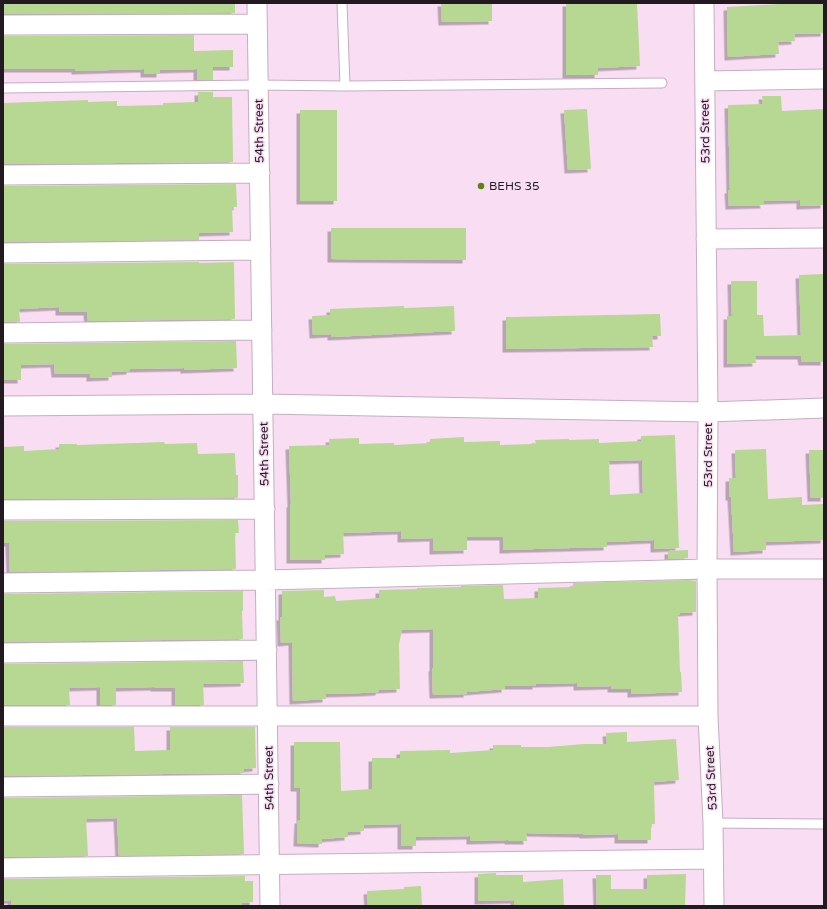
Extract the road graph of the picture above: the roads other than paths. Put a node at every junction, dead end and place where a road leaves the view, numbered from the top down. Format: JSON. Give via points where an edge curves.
{"nodes":[{"id":1,"x":257,"y":3,"type":"edge"},
{"id":2,"x":342,"y":3,"type":"edge"},
{"id":3,"x":704,"y":3,"type":"edge"},
{"id":4,"x":257,"y":24,"type":"junction"},
{"id":5,"x":3,"y":26,"type":"edge"},
{"id":6,"x":824,"y":79,"type":"edge"},
{"id":7,"x":705,"y":82,"type":"junction"},
{"id":8,"x":662,"y":83,"type":"dead end"},
{"id":9,"x":258,"y":84,"type":"junction"},
{"id":10,"x":345,"y":86,"type":"junction"},
{"id":11,"x":3,"y":88,"type":"edge"},
{"id":12,"x":260,"y":173,"type":"junction"},
{"id":13,"x":3,"y":175,"type":"edge"},
{"id":14,"x":824,"y":238,"type":"edge"},
{"id":15,"x":706,"y":239,"type":"junction"},
{"id":16,"x":261,"y":250,"type":"junction"},
{"id":17,"x":3,"y":253,"type":"edge"},
{"id":18,"x":262,"y":330,"type":"junction"},
{"id":19,"x":3,"y":333,"type":"edge"},
{"id":20,"x":263,"y":404,"type":"junction"},
{"id":21,"x":3,"y":406,"type":"edge"},
{"id":22,"x":824,"y":408,"type":"edge"},
{"id":23,"x":708,"y":412,"type":"junction"},
{"id":24,"x":265,"y":509,"type":"junction"},
{"id":25,"x":3,"y":510,"type":"edge"},
{"id":26,"x":707,"y":569,"type":"junction"},
{"id":27,"x":824,"y":570,"type":"edge"},
{"id":28,"x":266,"y":580,"type":"junction"},
{"id":29,"x":3,"y":583,"type":"edge"},
{"id":30,"x":267,"y":650,"type":"junction"},
{"id":31,"x":3,"y":653,"type":"edge"},
{"id":32,"x":268,"y":715,"type":"junction"},
{"id":33,"x":3,"y":716,"type":"edge"},
{"id":34,"x":708,"y":716,"type":"junction"},
{"id":35,"x":269,"y":784,"type":"junction"},
{"id":36,"x":3,"y":787,"type":"edge"},
{"id":37,"x":713,"y":823,"type":"junction"},
{"id":38,"x":824,"y":824,"type":"edge"},
{"id":39,"x":713,"y":859,"type":"junction"},
{"id":40,"x":270,"y":864,"type":"junction"},
{"id":41,"x":3,"y":868,"type":"edge"},
{"id":42,"x":270,"y":906,"type":"edge"},
{"id":43,"x":714,"y":906,"type":"edge"}],
"edges":[{"from":1,"to":4,"type":"street","name":"54th Street"},
{"from":2,"to":10,"type":"lane"},
{"from":3,"to":7,"type":"street","name":"53rd Street"},
{"from":4,"to":5,"type":"street"},
{"from":4,"to":9,"type":"street","name":"54th Street"},
{"from":6,"to":7,"type":"street"},
{"from":7,"to":15,"type":"street","name":"53rd Street"},
{"from":8,"to":10,"type":"lane"},
{"from":9,"to":10,"type":"lane"},
{"from":9,"to":11,"type":"lane"},
{"from":9,"to":12,"type":"street","name":"54th Street"},
{"from":12,"to":13,"type":"street"},
{"from":12,"to":16,"type":"street","name":"54th Street"},
{"from":14,"to":15,"type":"street"},
{"from":15,"to":23,"type":"street","name":"53rd Street"},
{"from":16,"to":17,"type":"street"},
{"from":16,"to":18,"type":"street","name":"54th Street"},
{"from":18,"to":19,"type":"street"},
{"from":18,"to":20,"type":"street","name":"54th Street"},
{"from":20,"to":21,"type":"street"},
{"from":20,"to":23,"type":"street"},
{"from":20,"to":24,"type":"street","name":"54th Street"},
{"from":22,"to":23,"type":"street"},
{"from":23,"to":26,"type":"street","name":"53rd Street"},
{"from":24,"to":25,"type":"street"},
{"from":24,"to":28,"type":"street","name":"54th Street"},
{"from":26,"to":27,"type":"street"},
{"from":26,"to":28,"type":"street"},
{"from":26,"to":34,"type":"street","name":"53rd Street"},
{"from":28,"to":29,"type":"street"},
{"from":28,"to":30,"type":"street","name":"54th Street"},
{"from":30,"to":31,"type":"street"},
{"from":30,"to":32,"type":"street","name":"54th Street"},
{"from":32,"to":33,"type":"street"},
{"from":32,"to":34,"type":"street"},
{"from":32,"to":35,"type":"street","name":"54th Street"},
{"from":34,"to":37,"type":"street","name":"53rd Street"},
{"from":35,"to":36,"type":"street"},
{"from":35,"to":40,"type":"street","name":"54th Street"},
{"from":37,"to":38,"type":"lane"},
{"from":37,"to":39,"type":"street","name":"53rd Street"},
{"from":39,"to":40,"type":"street"},
{"from":39,"to":43,"type":"street","name":"53rd Street"},
{"from":40,"to":41,"type":"street"},
{"from":40,"to":42,"type":"street","name":"54th Street"}]}
